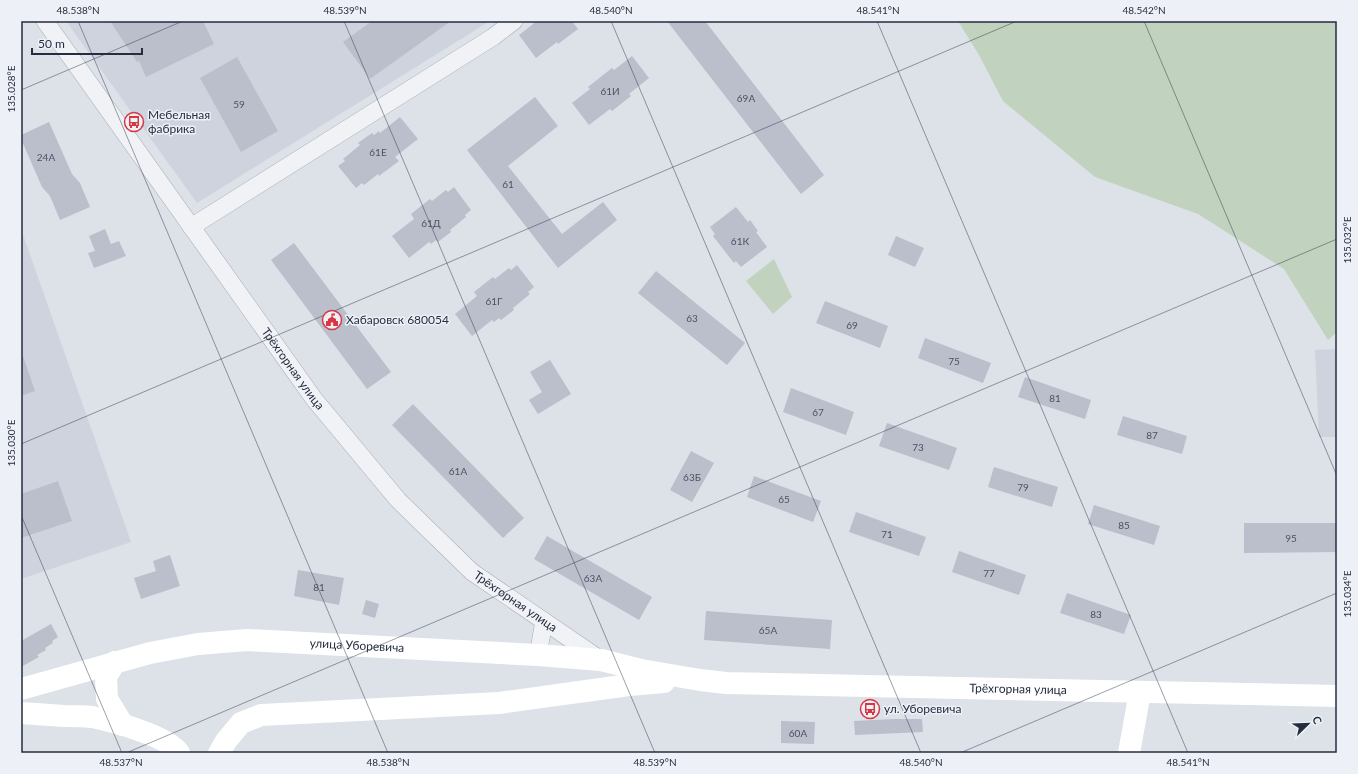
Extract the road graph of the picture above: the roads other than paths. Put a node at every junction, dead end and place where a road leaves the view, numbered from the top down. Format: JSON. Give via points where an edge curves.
{"nodes":[{"id":1,"x":45,"y":21,"type":"edge"},
{"id":2,"x":514,"y":21,"type":"edge"},
{"id":3,"x":191,"y":227,"type":"junction"},
{"id":4,"x":544,"y":621,"type":"junction"},
{"id":5,"x":538,"y":655,"type":"junction"},
{"id":6,"x":601,"y":660,"type":"junction"},
{"id":7,"x":115,"y":662,"type":"junction"},
{"id":8,"x":700,"y":680,"type":"junction"},
{"id":9,"x":21,"y":689,"type":"edge"},
{"id":10,"x":1140,"y":692,"type":"junction"},
{"id":11,"x":1337,"y":696,"type":"edge"},
{"id":12,"x":21,"y":713,"type":"edge"},
{"id":13,"x":123,"y":725,"type":"junction"},
{"id":14,"x":179,"y":753,"type":"edge"},
{"id":15,"x":219,"y":753,"type":"edge"},
{"id":16,"x":1129,"y":753,"type":"edge"}],
"edges":[{"from":1,"to":3,"type":"street","name":"Трёхгорная улица"},
{"from":2,"to":3,"type":"street","via":[[493,37]]},
{"from":3,"to":4,"type":"street","name":"Трёхгорная улица","via":[[314,399],[398,500],[472,572]]},
{"from":4,"to":5,"type":"street"},
{"from":4,"to":6,"type":"street","name":"Трёхгорная улица"},
{"from":5,"to":6,"type":"main road","name":"улица Уборевича"},
{"from":5,"to":7,"type":"main road","name":"улица Уборевича","via":[[247,640],[198,644]]},
{"from":6,"to":8,"type":"main road","name":"улица Уборевича"},
{"from":7,"to":9,"type":"main road","name":"улица Уборевича"},
{"from":7,"to":13,"type":"main road","via":[[106,677],[107,699]]},
{"from":8,"to":10,"type":"main road","name":"Трёхгорная улица","via":[[726,683]]},
{"from":8,"to":15,"type":"main road","via":[[629,685],[499,703],[261,715],[241,724]]},
{"from":10,"to":11,"type":"main road","name":"Трёхгорная улица"},
{"from":10,"to":16,"type":"main road"},
{"from":12,"to":13,"type":"main road","via":[[91,717]]},
{"from":13,"to":14,"type":"main road","via":[[160,738]]}]}
